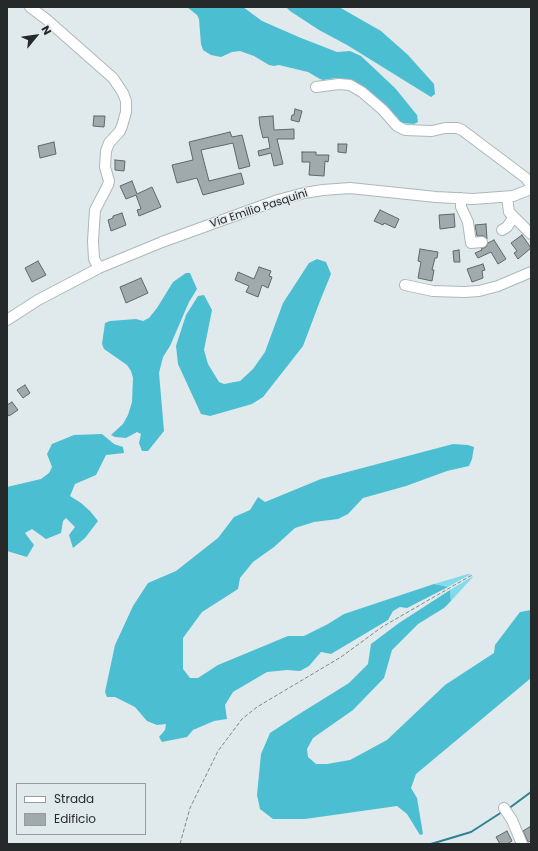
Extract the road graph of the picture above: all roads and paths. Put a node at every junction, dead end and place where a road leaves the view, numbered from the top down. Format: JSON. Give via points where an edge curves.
{"nodes":[{"id":1,"x":30,"y":7,"type":"edge"},
{"id":2,"x":316,"y":87,"type":"dead end"},
{"id":3,"x":531,"y":185,"type":"edge"},
{"id":4,"x":531,"y":189,"type":"edge"},
{"id":5,"x":507,"y":197,"type":"junction"},
{"id":6,"x":461,"y":198,"type":"junction"},
{"id":7,"x":513,"y":218,"type":"junction"},
{"id":8,"x":502,"y":230,"type":"dead end"},
{"id":9,"x":531,"y":234,"type":"edge"},
{"id":10,"x":482,"y":242,"type":"dead end"},
{"id":11,"x":99,"y":268,"type":"junction"},
{"id":12,"x":531,"y":272,"type":"edge"},
{"id":13,"x":405,"y":285,"type":"dead end"},
{"id":14,"x":7,"y":320,"type":"edge"},
{"id":15,"x":472,"y":575,"type":"dead end"},
{"id":16,"x":504,"y":808,"type":"dead end"},
{"id":17,"x":180,"y":844,"type":"edge"},
{"id":18,"x":522,"y":844,"type":"edge"}],
"edges":[{"from":1,"to":11,"type":"street","via":[[113,78],[126,101],[126,112],[120,131],[108,143],[105,167],[109,181],[95,210],[94,258]]},
{"from":2,"to":3,"type":"street","via":[[350,85],[362,92],[401,128],[432,131],[454,127],[462,130],[526,178]]},
{"from":4,"to":5,"type":"street","name":"Via Emilio Pasquini"},
{"from":5,"to":6,"type":"street","name":"Via Emilio Pasquini"},
{"from":5,"to":7,"type":"street","via":[[509,212]]},
{"from":6,"to":10,"type":"street","via":[[471,243]]},
{"from":6,"to":11,"type":"street","name":"Via Emilio Pasquini","via":[[350,188],[314,191],[291,196],[162,242]]},
{"from":7,"to":8,"type":"street"},
{"from":7,"to":9,"type":"street"},
{"from":11,"to":14,"type":"street","name":"Via Emilio Pasquini","via":[[38,300]]},
{"from":12,"to":13,"type":"street","via":[[479,291],[433,291]]},
{"from":15,"to":17,"type":"path","via":[[382,628],[341,657],[256,707],[242,719],[218,751],[190,808]]},
{"from":16,"to":18,"type":"street"}]}
